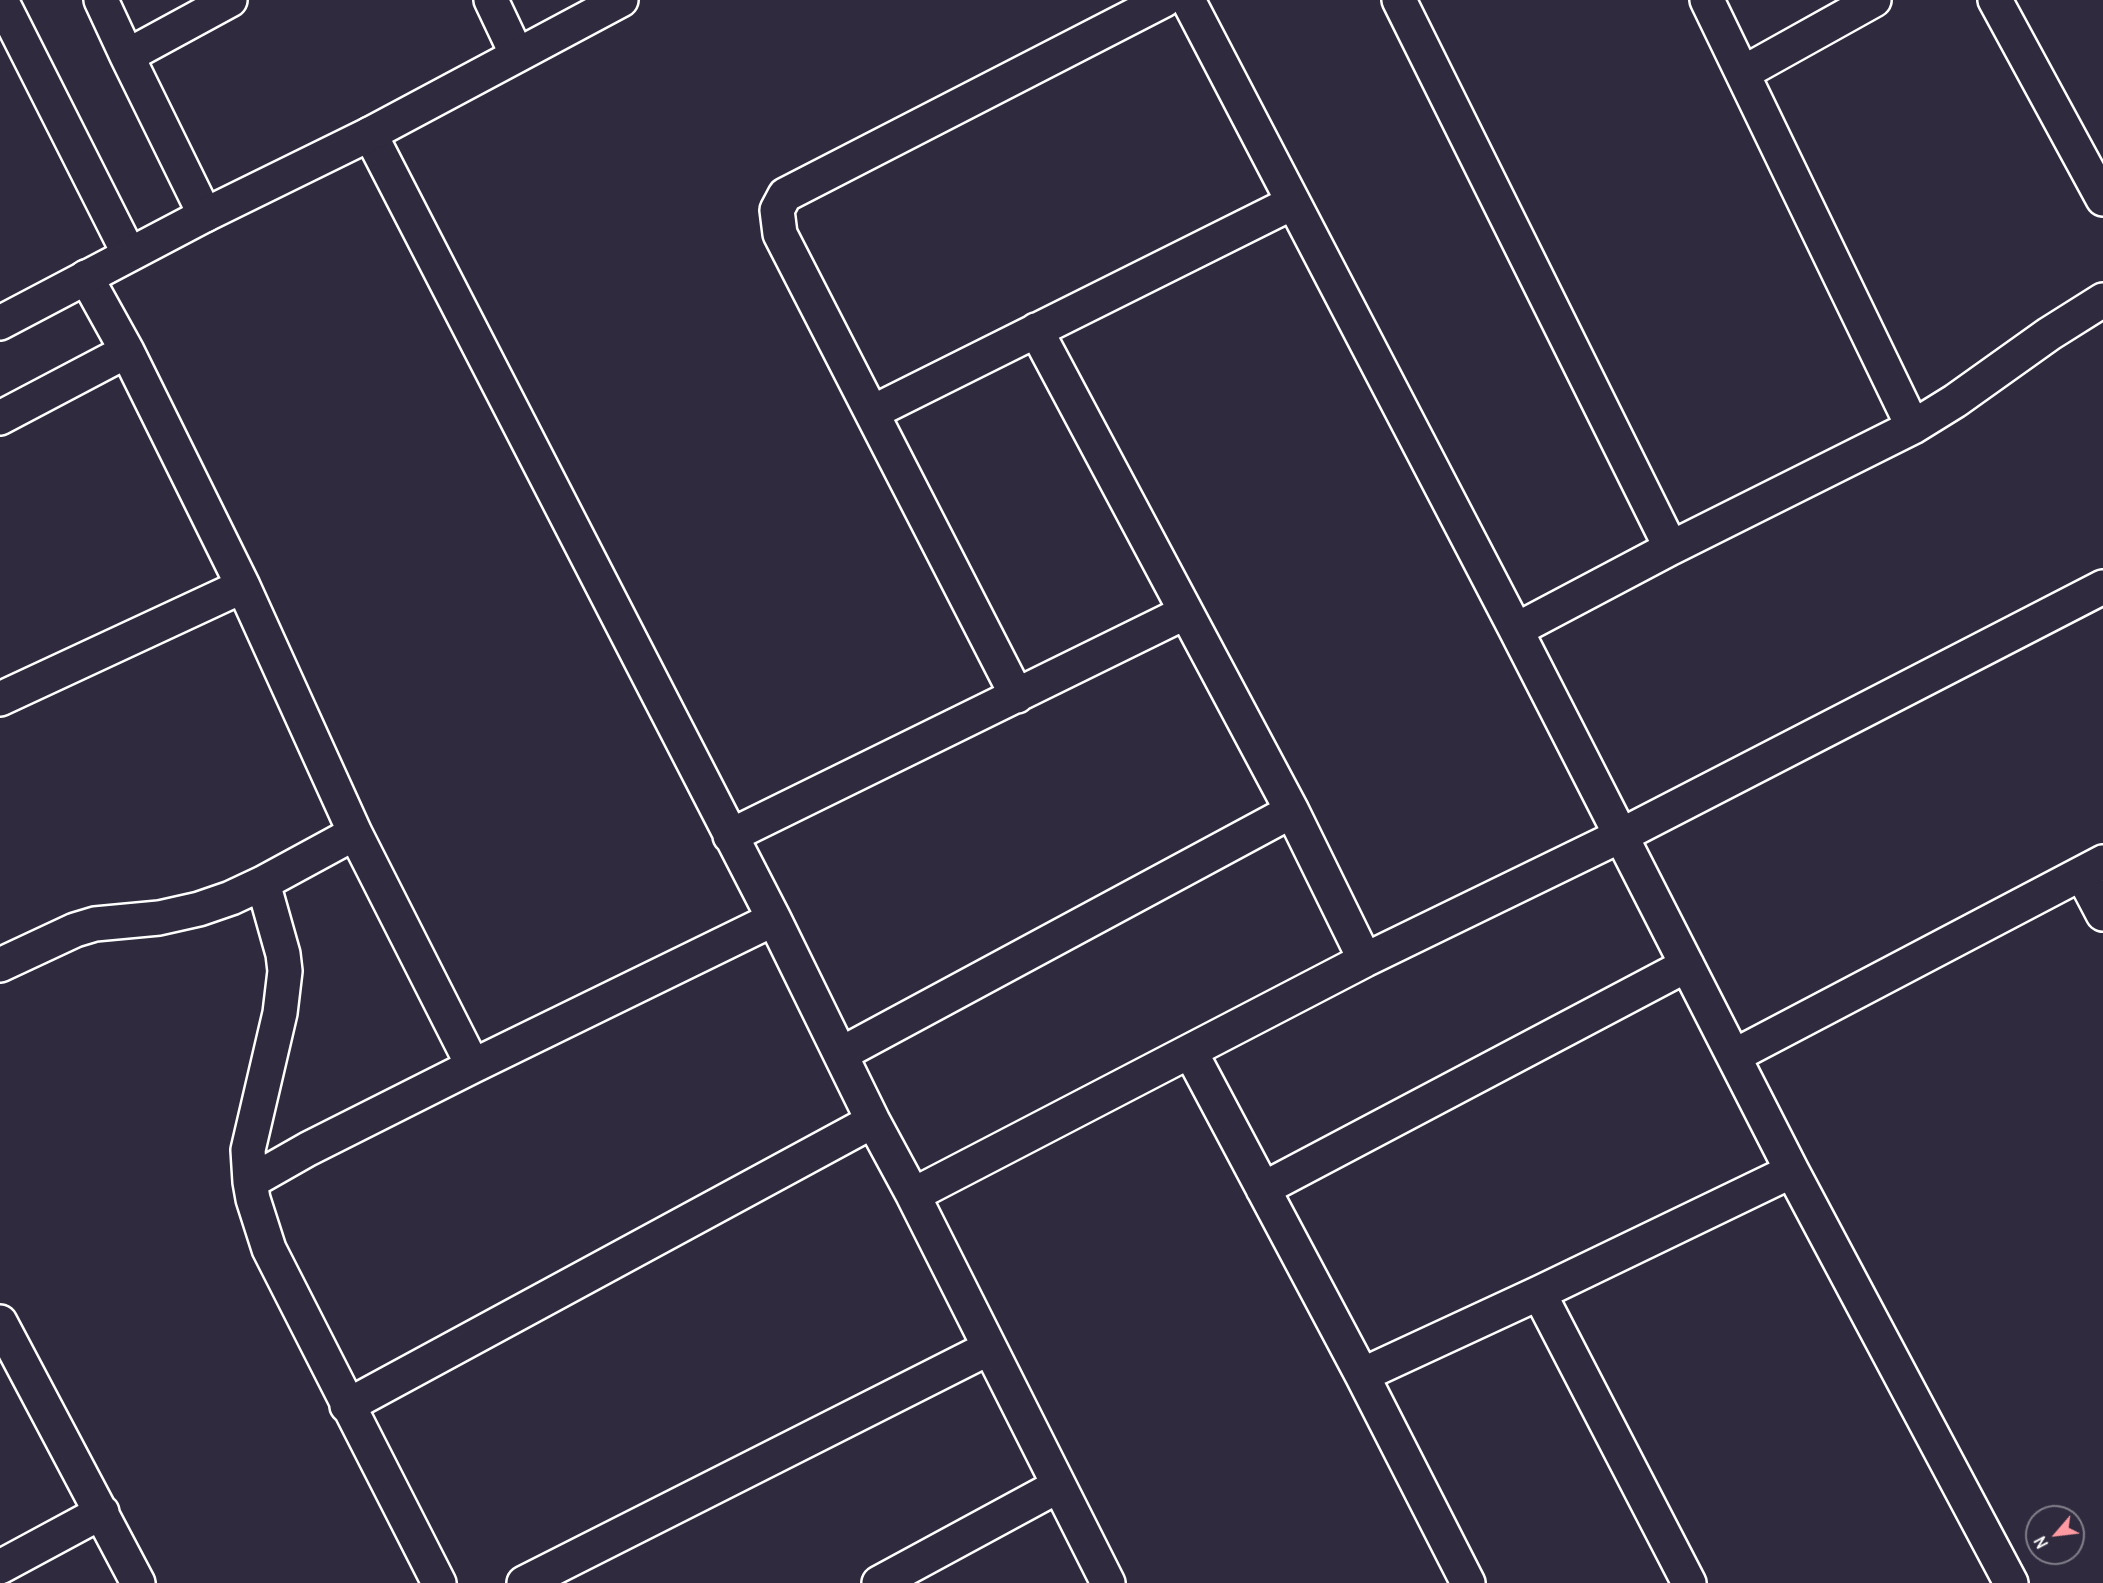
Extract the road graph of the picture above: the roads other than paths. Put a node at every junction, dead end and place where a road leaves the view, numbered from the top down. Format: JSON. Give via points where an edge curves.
{"nodes":[{"id":1,"x":1,"y":0,"type":"edge"},
{"id":2,"x":101,"y":0,"type":"edge"},
{"id":3,"x":228,"y":0,"type":"edge"},
{"id":4,"x":491,"y":0,"type":"edge"},
{"id":5,"x":621,"y":0,"type":"edge"},
{"id":6,"x":1164,"y":0,"type":"edge"},
{"id":7,"x":1188,"y":0,"type":"edge"},
{"id":8,"x":1399,"y":0,"type":"edge"},
{"id":9,"x":1707,"y":0,"type":"edge"},
{"id":10,"x":1874,"y":0,"type":"edge"},
{"id":11,"x":1995,"y":0,"type":"edge"},
{"id":12,"x":127,"y":56,"type":"junction"},
{"id":13,"x":517,"y":56,"type":"junction"},
{"id":14,"x":1743,"y":74,"type":"junction"},
{"id":15,"x":370,"y":134,"type":"junction"},
{"id":16,"x":2103,"y":199,"type":"edge"},
{"id":17,"x":1293,"y":203,"type":"junction"},
{"id":18,"x":205,"y":215,"type":"junction"},
{"id":19,"x":129,"y":254,"type":"junction"},
{"id":20,"x":86,"y":277,"type":"junction"},
{"id":21,"x":2103,"y":300,"type":"edge"},
{"id":22,"x":0,"y":323,"type":"edge"},
{"id":23,"x":1036,"y":330,"type":"junction"},
{"id":24,"x":127,"y":351,"type":"junction"},
{"id":25,"x":873,"y":412,"type":"junction"},
{"id":26,"x":0,"y":418,"type":"edge"},
{"id":27,"x":1913,"y":427,"type":"junction"},
{"id":28,"x":1671,"y":548,"type":"junction"},
{"id":29,"x":243,"y":586,"type":"junction"},
{"id":30,"x":2103,"y":587,"type":"edge"},
{"id":31,"x":1186,"y":612,"type":"junction"},
{"id":32,"x":1516,"y":630,"type":"junction"},
{"id":33,"x":1017,"y":696,"type":"junction"},
{"id":34,"x":0,"y":699,"type":"edge"},
{"id":35,"x":1292,"y":811,"type":"junction"},
{"id":36,"x":355,"y":833,"type":"junction"},
{"id":37,"x":1622,"y":835,"type":"junction"},
{"id":38,"x":730,"y":836,"type":"junction"},
{"id":39,"x":2092,"y":868,"type":"edge"},
{"id":40,"x":263,"y":883,"type":"junction"},
{"id":41,"x":2103,"y":914,"type":"edge"},
{"id":42,"x":774,"y":919,"type":"junction"},
{"id":43,"x":1365,"y":960,"type":"junction"},
{"id":44,"x":0,"y":965,"type":"edge"},
{"id":45,"x":1687,"y":965,"type":"junction"},
{"id":46,"x":1190,"y":1051,"type":"junction"},
{"id":47,"x":841,"y":1054,"type":"junction"},
{"id":48,"x":1734,"y":1056,"type":"junction"},
{"id":49,"x":473,"y":1065,"type":"junction"},
{"id":50,"x":873,"y":1121,"type":"junction"},
{"id":51,"x":1792,"y":1171,"type":"junction"},
{"id":52,"x":250,"y":1182,"type":"junction"},
{"id":53,"x":1263,"y":1189,"type":"junction"},
{"id":54,"x":913,"y":1195,"type":"junction"},
{"id":55,"x":1539,"y":1293,"type":"junction"},
{"id":56,"x":0,"y":1323,"type":"edge"},
{"id":57,"x":989,"y":1348,"type":"junction"},
{"id":58,"x":1362,"y":1375,"type":"junction"},
{"id":59,"x":347,"y":1406,"type":"junction"},
{"id":60,"x":1058,"y":1486,"type":"junction"},
{"id":61,"x":102,"y":1512,"type":"junction"},
{"id":62,"x":0,"y":1567,"type":"edge"},
{"id":63,"x":1687,"y":1582,"type":"edge"},
{"id":64,"x":138,"y":1583,"type":"edge"},
{"id":65,"x":439,"y":1583,"type":"edge"},
{"id":66,"x":524,"y":1583,"type":"edge"},
{"id":67,"x":879,"y":1583,"type":"edge"},
{"id":68,"x":1108,"y":1583,"type":"edge"},
{"id":69,"x":1468,"y":1583,"type":"edge"},
{"id":70,"x":2011,"y":1583,"type":"edge"}],
"edges":[{"from":1,"to":19,"type":"main road"},
{"from":2,"to":12,"type":"main road"},
{"from":3,"to":12,"type":"main road"},
{"from":4,"to":13,"type":"main road"},
{"from":5,"to":13,"type":"main road"},
{"from":6,"to":25,"type":"main road","via":[[785,195],[777,210],[780,234]]},
{"from":7,"to":17,"type":"main road"},
{"from":8,"to":28,"type":"main road"},
{"from":9,"to":14,"type":"main road"},
{"from":10,"to":14,"type":"main road"},
{"from":11,"to":16,"type":"main road"},
{"from":12,"to":18,"type":"main road"},
{"from":13,"to":15,"type":"main road"},
{"from":14,"to":27,"type":"main road"},
{"from":15,"to":18,"type":"main road"},
{"from":15,"to":38,"type":"main road"},
{"from":17,"to":23,"type":"main road"},
{"from":17,"to":32,"type":"main road"},
{"from":18,"to":19,"type":"main road"},
{"from":19,"to":20,"type":"main road"},
{"from":20,"to":22,"type":"main road"},
{"from":20,"to":24,"type":"main road"},
{"from":21,"to":27,"type":"main road"},
{"from":23,"to":25,"type":"main road"},
{"from":23,"to":31,"type":"main road"},
{"from":24,"to":26,"type":"main road"},
{"from":24,"to":29,"type":"main road"},
{"from":25,"to":33,"type":"main road"},
{"from":27,"to":28,"type":"main road"},
{"from":28,"to":32,"type":"main road"},
{"from":29,"to":34,"type":"main road"},
{"from":29,"to":36,"type":"main road"},
{"from":30,"to":37,"type":"main road"},
{"from":31,"to":33,"type":"main road"},
{"from":31,"to":35,"type":"main road"},
{"from":32,"to":37,"type":"main road"},
{"from":33,"to":38,"type":"main road"},
{"from":35,"to":43,"type":"main road"},
{"from":35,"to":47,"type":"main road"},
{"from":36,"to":40,"type":"main road"},
{"from":36,"to":49,"type":"main road"},
{"from":37,"to":43,"type":"main road"},
{"from":37,"to":45,"type":"main road"},
{"from":38,"to":42,"type":"main road"},
{"from":39,"to":41,"type":"main road"},
{"from":39,"to":48,"type":"main road"},
{"from":40,"to":44,"type":"main road","via":[[199,909],[75,930]]},
{"from":40,"to":52,"type":"main road","via":[[285,971],[280,1013],[248,1150]]},
{"from":42,"to":47,"type":"main road"},
{"from":42,"to":49,"type":"main road"},
{"from":43,"to":46,"type":"main road"},
{"from":45,"to":48,"type":"main road"},
{"from":45,"to":53,"type":"main road"},
{"from":46,"to":53,"type":"main road"},
{"from":46,"to":54,"type":"main road"},
{"from":47,"to":50,"type":"main road"},
{"from":48,"to":51,"type":"main road"},
{"from":49,"to":52,"type":"main road"},
{"from":50,"to":54,"type":"main road"},
{"from":50,"to":59,"type":"main road"},
{"from":51,"to":55,"type":"main road"},
{"from":51,"to":70,"type":"main road"},
{"from":52,"to":59,"type":"main road","via":[[269,1249]]},
{"from":53,"to":58,"type":"main road"},
{"from":54,"to":57,"type":"main road"},
{"from":55,"to":58,"type":"main road"},
{"from":55,"to":63,"type":"main road"},
{"from":56,"to":61,"type":"main road"},
{"from":57,"to":60,"type":"main road"},
{"from":57,"to":66,"type":"main road"},
{"from":58,"to":69,"type":"main road"},
{"from":59,"to":65,"type":"main road"},
{"from":60,"to":67,"type":"main road"},
{"from":60,"to":68,"type":"main road"},
{"from":61,"to":62,"type":"main road"},
{"from":61,"to":64,"type":"main road"}]}
